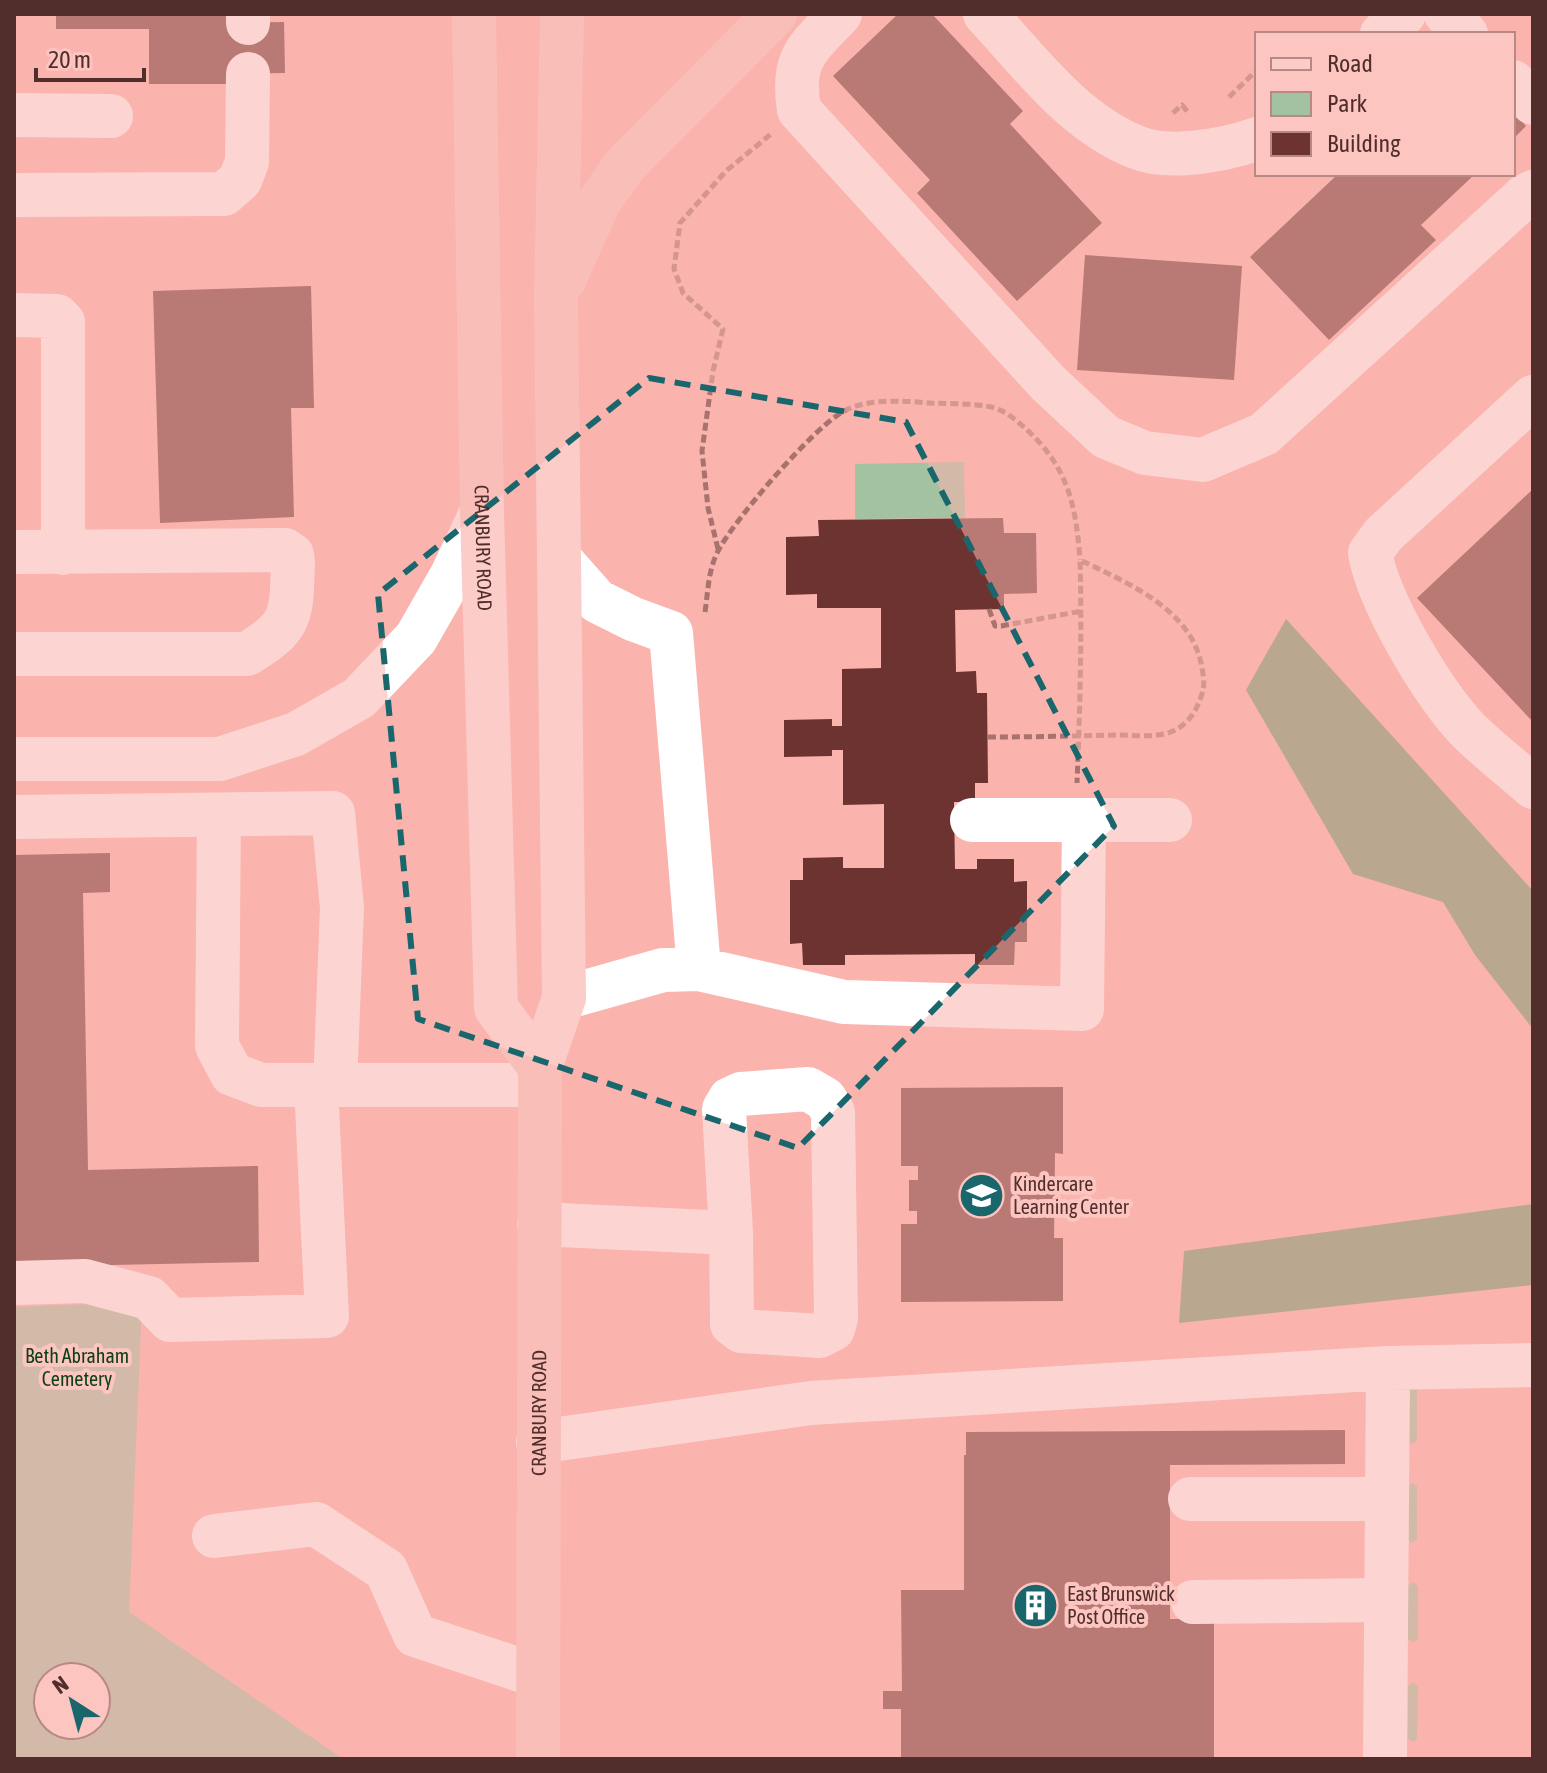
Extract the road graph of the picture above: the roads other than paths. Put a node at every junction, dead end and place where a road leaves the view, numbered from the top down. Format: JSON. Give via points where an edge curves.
{"nodes":[{"id":1,"x":474,"y":14,"type":"edge"},
{"id":2,"x":562,"y":14,"type":"edge"},
{"id":3,"x":775,"y":14,"type":"edge"},
{"id":4,"x":840,"y":14,"type":"edge"},
{"id":5,"x":985,"y":14,"type":"edge"},
{"id":6,"x":1404,"y":14,"type":"edge"},
{"id":7,"x":1446,"y":14,"type":"edge"},
{"id":8,"x":1384,"y":32,"type":"edge"},
{"id":9,"x":1464,"y":32,"type":"edge"},
{"id":10,"x":248,"y":74,"type":"dead end"},
{"id":11,"x":1515,"y":84,"type":"edge"},
{"id":12,"x":1533,"y":103,"type":"edge"},
{"id":13,"x":14,"y":115,"type":"edge"},
{"id":14,"x":111,"y":116,"type":"dead end"},
{"id":15,"x":1255,"y":140,"type":"edge"},
{"id":16,"x":1533,"y":192,"type":"edge"},
{"id":17,"x":14,"y":195,"type":"edge"},
{"id":18,"x":556,"y":297,"type":"junction"},
{"id":19,"x":14,"y":315,"type":"edge"},
{"id":20,"x":1533,"y":397,"type":"edge"},
{"id":21,"x":482,"y":511,"type":"junction"},
{"id":22,"x":14,"y":552,"type":"edge"},
{"id":23,"x":63,"y":553,"type":"junction"},
{"id":24,"x":559,"y":558,"type":"junction"},
{"id":25,"x":14,"y":654,"type":"edge"},
{"id":26,"x":14,"y":759,"type":"edge"},
{"id":27,"x":1533,"y":787,"type":"edge"},
{"id":28,"x":219,"y":816,"type":"junction"},
{"id":29,"x":14,"y":817,"type":"edge"},
{"id":30,"x":972,"y":820,"type":"dead end"},
{"id":31,"x":1080,"y":820,"type":"junction"},
{"id":32,"x":1170,"y":820,"type":"dead end"},
{"id":33,"x":699,"y":969,"type":"junction"},
{"id":34,"x":564,"y":998,"type":"junction"},
{"id":35,"x":540,"y":1076,"type":"junction"},
{"id":36,"x":325,"y":1085,"type":"junction"},
{"id":37,"x":539,"y":1224,"type":"junction"},
{"id":38,"x":731,"y":1233,"type":"junction"},
{"id":39,"x":14,"y":1283,"type":"edge"},
{"id":40,"x":1533,"y":1365,"type":"edge"},
{"id":41,"x":1388,"y":1368,"type":"junction"},
{"id":42,"x":538,"y":1442,"type":"junction"},
{"id":43,"x":1190,"y":1499,"type":"dead end"},
{"id":44,"x":1387,"y":1499,"type":"junction"},
{"id":45,"x":214,"y":1536,"type":"dead end"},
{"id":46,"x":1386,"y":1600,"type":"junction"},
{"id":47,"x":1193,"y":1602,"type":"dead end"},
{"id":48,"x":538,"y":1676,"type":"junction"},
{"id":49,"x":538,"y":1759,"type":"edge"},
{"id":50,"x":1385,"y":1759,"type":"edge"}],
"edges":[{"from":1,"to":21,"type":"main road","name":"CRANBURY ROAD"},
{"from":2,"to":18,"type":"main road","name":"CRANBURY ROAD"},
{"from":3,"to":18,"type":"main road","via":[[625,165],[599,202]]},
{"from":4,"to":16,"type":"lane","via":[[805,51],[795,82],[799,110],[1067,402],[1106,437],[1145,453],[1203,460],[1264,434]]},
{"from":5,"to":15,"type":"lane","via":[[1071,106],[1138,148],[1208,152]]},
{"from":6,"to":8,"type":"lane"},
{"from":7,"to":9,"type":"lane"},
{"from":10,"to":17,"type":"lane","via":[[247,162],[240,180],[224,194]]},
{"from":11,"to":12,"type":"lane"},
{"from":13,"to":14,"type":"lane"},
{"from":18,"to":24,"type":"main road","name":"CRANBURY ROAD"},
{"from":19,"to":23,"type":"lane","via":[[57,316],[63,322]]},
{"from":20,"to":27,"type":"lane","via":[[1383,535],[1370,553],[1374,574],[1420,666],[1468,729]]},
{"from":21,"to":26,"type":"lane","via":[[416,638],[359,698],[296,734],[220,759]]},
{"from":21,"to":35,"type":"main road","name":"CRANBURY ROAD","via":[[496,1008]]},
{"from":22,"to":23,"type":"lane"},
{"from":23,"to":25,"type":"lane","via":[[285,550],[293,563],[291,614],[273,638],[247,654]]},
{"from":24,"to":33,"type":"lane","via":[[597,601],[633,619],[688,626]]},
{"from":24,"to":34,"type":"main road","name":"CRANBURY ROAD"},
{"from":28,"to":29,"type":"lane"},
{"from":28,"to":36,"type":"lane","via":[[217,1046],[232,1074],[261,1085]]},
{"from":28,"to":36,"type":"lane","via":[[333,813],[342,908]]},
{"from":30,"to":31,"type":"lane"},
{"from":31,"to":32,"type":"lane"},
{"from":31,"to":33,"type":"lane","via":[[1082,1009],[844,1002]]},
{"from":33,"to":34,"type":"lane","via":[[663,970]]},
{"from":34,"to":35,"type":"main road","name":"CRANBURY ROAD"},
{"from":35,"to":36,"type":"lane"},
{"from":35,"to":37,"type":"main road","name":"CRANBURY ROAD"},
{"from":36,"to":39,"type":"lane","via":[[327,1316],[170,1320],[149,1298],[85,1281]]},
{"from":37,"to":38,"type":"lane"},
{"from":37,"to":42,"type":"main road","name":"CRANBURY ROAD"},
{"from":38,"to":38,"type":"lane","via":[[732,1324],[741,1331],[820,1336],[833,1329],[833,1112],[825,1099],[808,1089],[730,1099],[724,1109]]},
{"from":40,"to":41,"type":"lane"},
{"from":41,"to":42,"type":"lane","via":[[811,1403]]},
{"from":41,"to":44,"type":"lane"},
{"from":42,"to":48,"type":"main road","name":"CRANBURY ROAD"},
{"from":43,"to":44,"type":"lane"},
{"from":44,"to":46,"type":"lane"},
{"from":45,"to":48,"type":"lane","via":[[316,1524],[386,1570],[415,1635]]},
{"from":46,"to":47,"type":"lane"},
{"from":46,"to":50,"type":"lane"},
{"from":48,"to":49,"type":"main road","name":"CRANBURY ROAD"}]}
